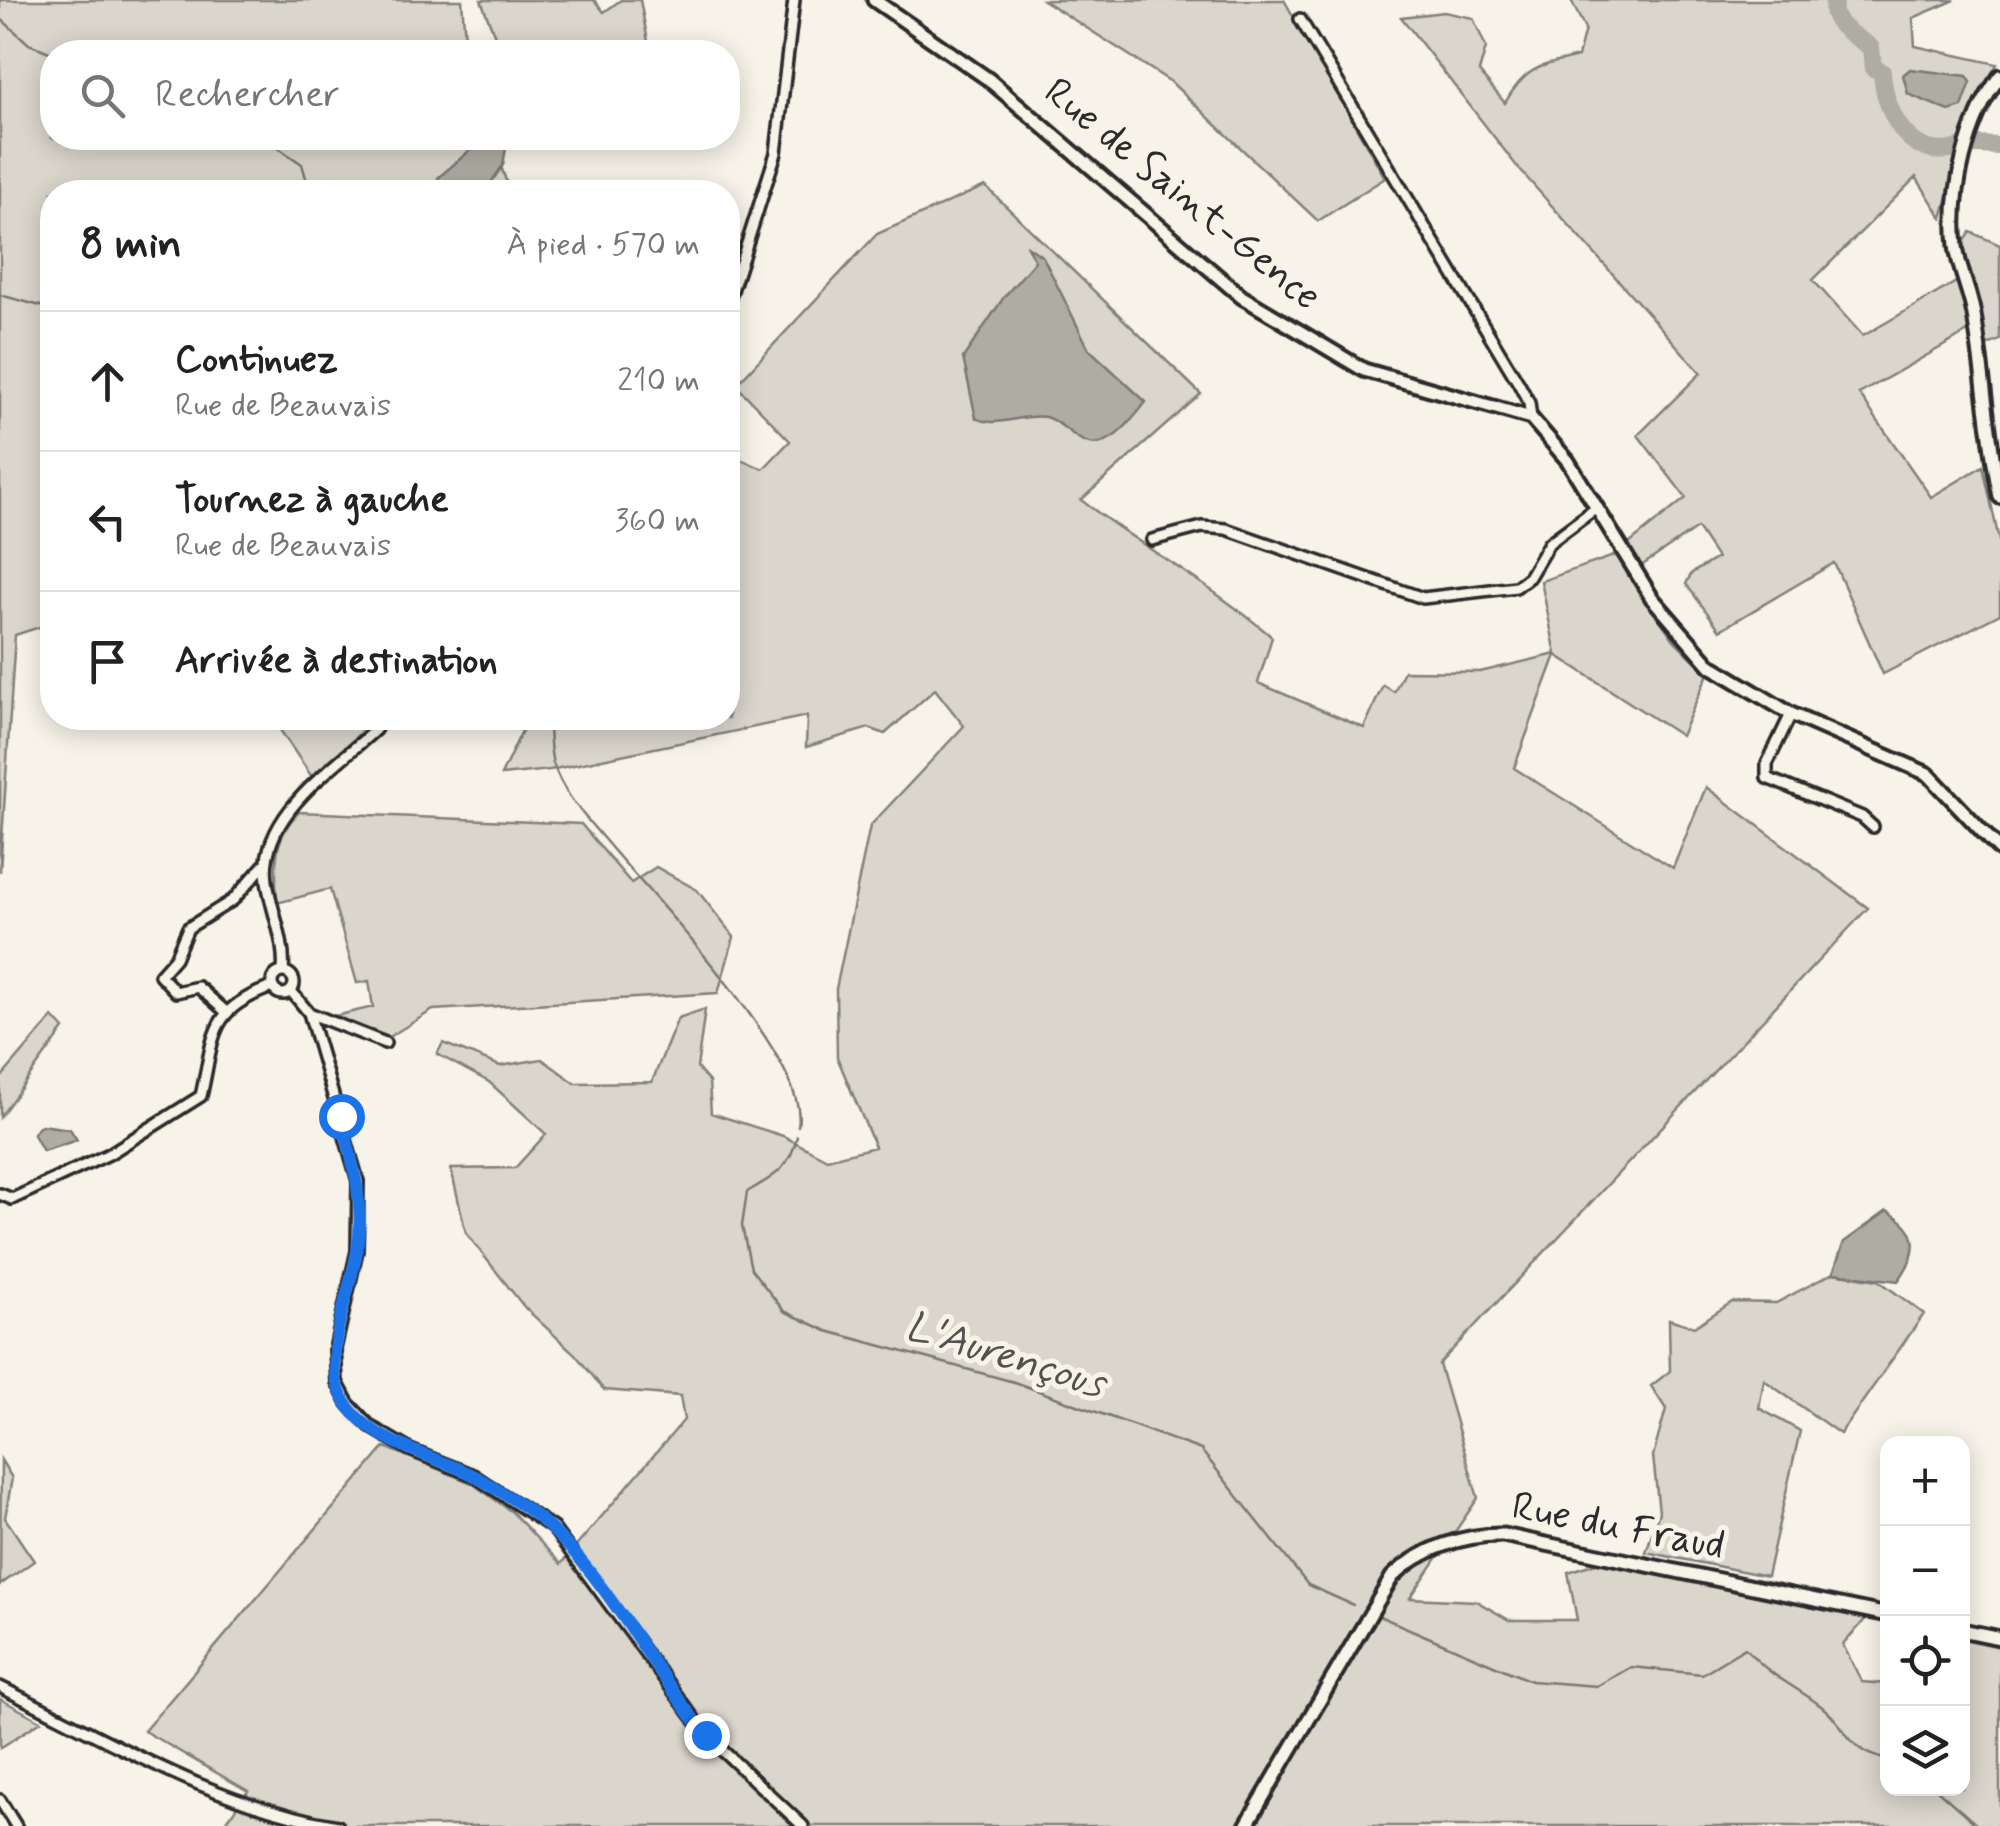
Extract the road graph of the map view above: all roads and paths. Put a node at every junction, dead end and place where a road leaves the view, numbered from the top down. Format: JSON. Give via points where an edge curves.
{"nodes":[{"id":1,"x":794,"y":0,"type":"edge"},
{"id":2,"x":874,"y":0,"type":"edge"},
{"id":3,"x":1300,"y":19,"type":"dead end"},
{"id":4,"x":2000,"y":76,"type":"edge"},
{"id":5,"x":740,"y":266,"type":"edge"},
{"id":6,"x":1530,"y":418,"type":"junction"},
{"id":7,"x":1996,"y":452,"type":"edge"},
{"id":8,"x":2000,"y":497,"type":"edge"},
{"id":9,"x":1596,"y":508,"type":"junction"},
{"id":10,"x":1152,"y":540,"type":"dead end"},
{"id":11,"x":1791,"y":714,"type":"junction"},
{"id":12,"x":375,"y":730,"type":"edge"},
{"id":13,"x":1873,"y":827,"type":"dead end"},
{"id":14,"x":2000,"y":850,"type":"edge"},
{"id":15,"x":264,"y":865,"type":"junction"},
{"id":16,"x":283,"y":971,"type":"junction"},
{"id":17,"x":272,"y":987,"type":"junction"},
{"id":18,"x":291,"y":991,"type":"junction"},
{"id":19,"x":226,"y":1011,"type":"junction"},
{"id":20,"x":309,"y":1013,"type":"junction"},
{"id":21,"x":385,"y":1044,"type":"dead end"},
{"id":22,"x":0,"y":1194,"type":"edge"},
{"id":23,"x":1880,"y":1612,"type":"edge"},
{"id":24,"x":1970,"y":1632,"type":"edge"},
{"id":25,"x":2000,"y":1638,"type":"edge"},
{"id":26,"x":0,"y":1687,"type":"edge"},
{"id":27,"x":0,"y":1800,"type":"edge"},
{"id":28,"x":16,"y":1826,"type":"edge"},
{"id":29,"x":338,"y":1826,"type":"edge"},
{"id":30,"x":803,"y":1826,"type":"edge"},
{"id":31,"x":1246,"y":1826,"type":"edge"}],
"edges":[{"from":1,"to":5,"type":"street","via":[[776,153]]},
{"from":2,"to":6,"type":"street","name":"Rue de Saint-Gence","via":[[988,79],[1258,308],[1364,370]]},
{"from":3,"to":6,"type":"street","via":[[1530,403]]},
{"from":4,"to":7,"type":"street","via":[[1971,139],[1954,225]]},
{"from":6,"to":9,"type":"street","via":[[1555,442]]},
{"from":7,"to":8,"type":"street"},
{"from":9,"to":10,"type":"street","via":[[1548,543],[1516,587],[1450,598],[1424,598],[1226,529],[1202,527]]},
{"from":9,"to":11,"type":"street","via":[[1652,598],[1695,650]]},
{"from":11,"to":13,"type":"street","via":[[1767,778]]},
{"from":11,"to":14,"type":"street","via":[[1928,774]]},
{"from":12,"to":15,"type":"street","via":[[288,811]]},
{"from":15,"to":16,"type":"street","via":[[285,953]]},
{"from":15,"to":19,"type":"street","via":[[233,900],[188,928],[160,975],[176,992],[198,987]]},
{"from":16,"to":17,"type":"street"},
{"from":16,"to":18,"type":"street","via":[[293,977]]},
{"from":17,"to":18,"type":"street","via":[[280,994]]},
{"from":17,"to":19,"type":"street"},
{"from":18,"to":20,"type":"street"},
{"from":19,"to":22,"type":"street","via":[[201,1096],[109,1154],[12,1198]]},
{"from":20,"to":21,"type":"street"},
{"from":20,"to":30,"type":"street","via":[[358,1181],[357,1251],[335,1349],[336,1382],[348,1403],[371,1427],[473,1475],[554,1528],[706,1735]]},
{"from":23,"to":31,"type":"street","name":"Rue du Fraud","via":[[1504,1536],[1450,1543],[1392,1577]]},
{"from":24,"to":25,"type":"street"},
{"from":26,"to":29,"type":"street","via":[[223,1796]]},
{"from":27,"to":28,"type":"street"}]}
